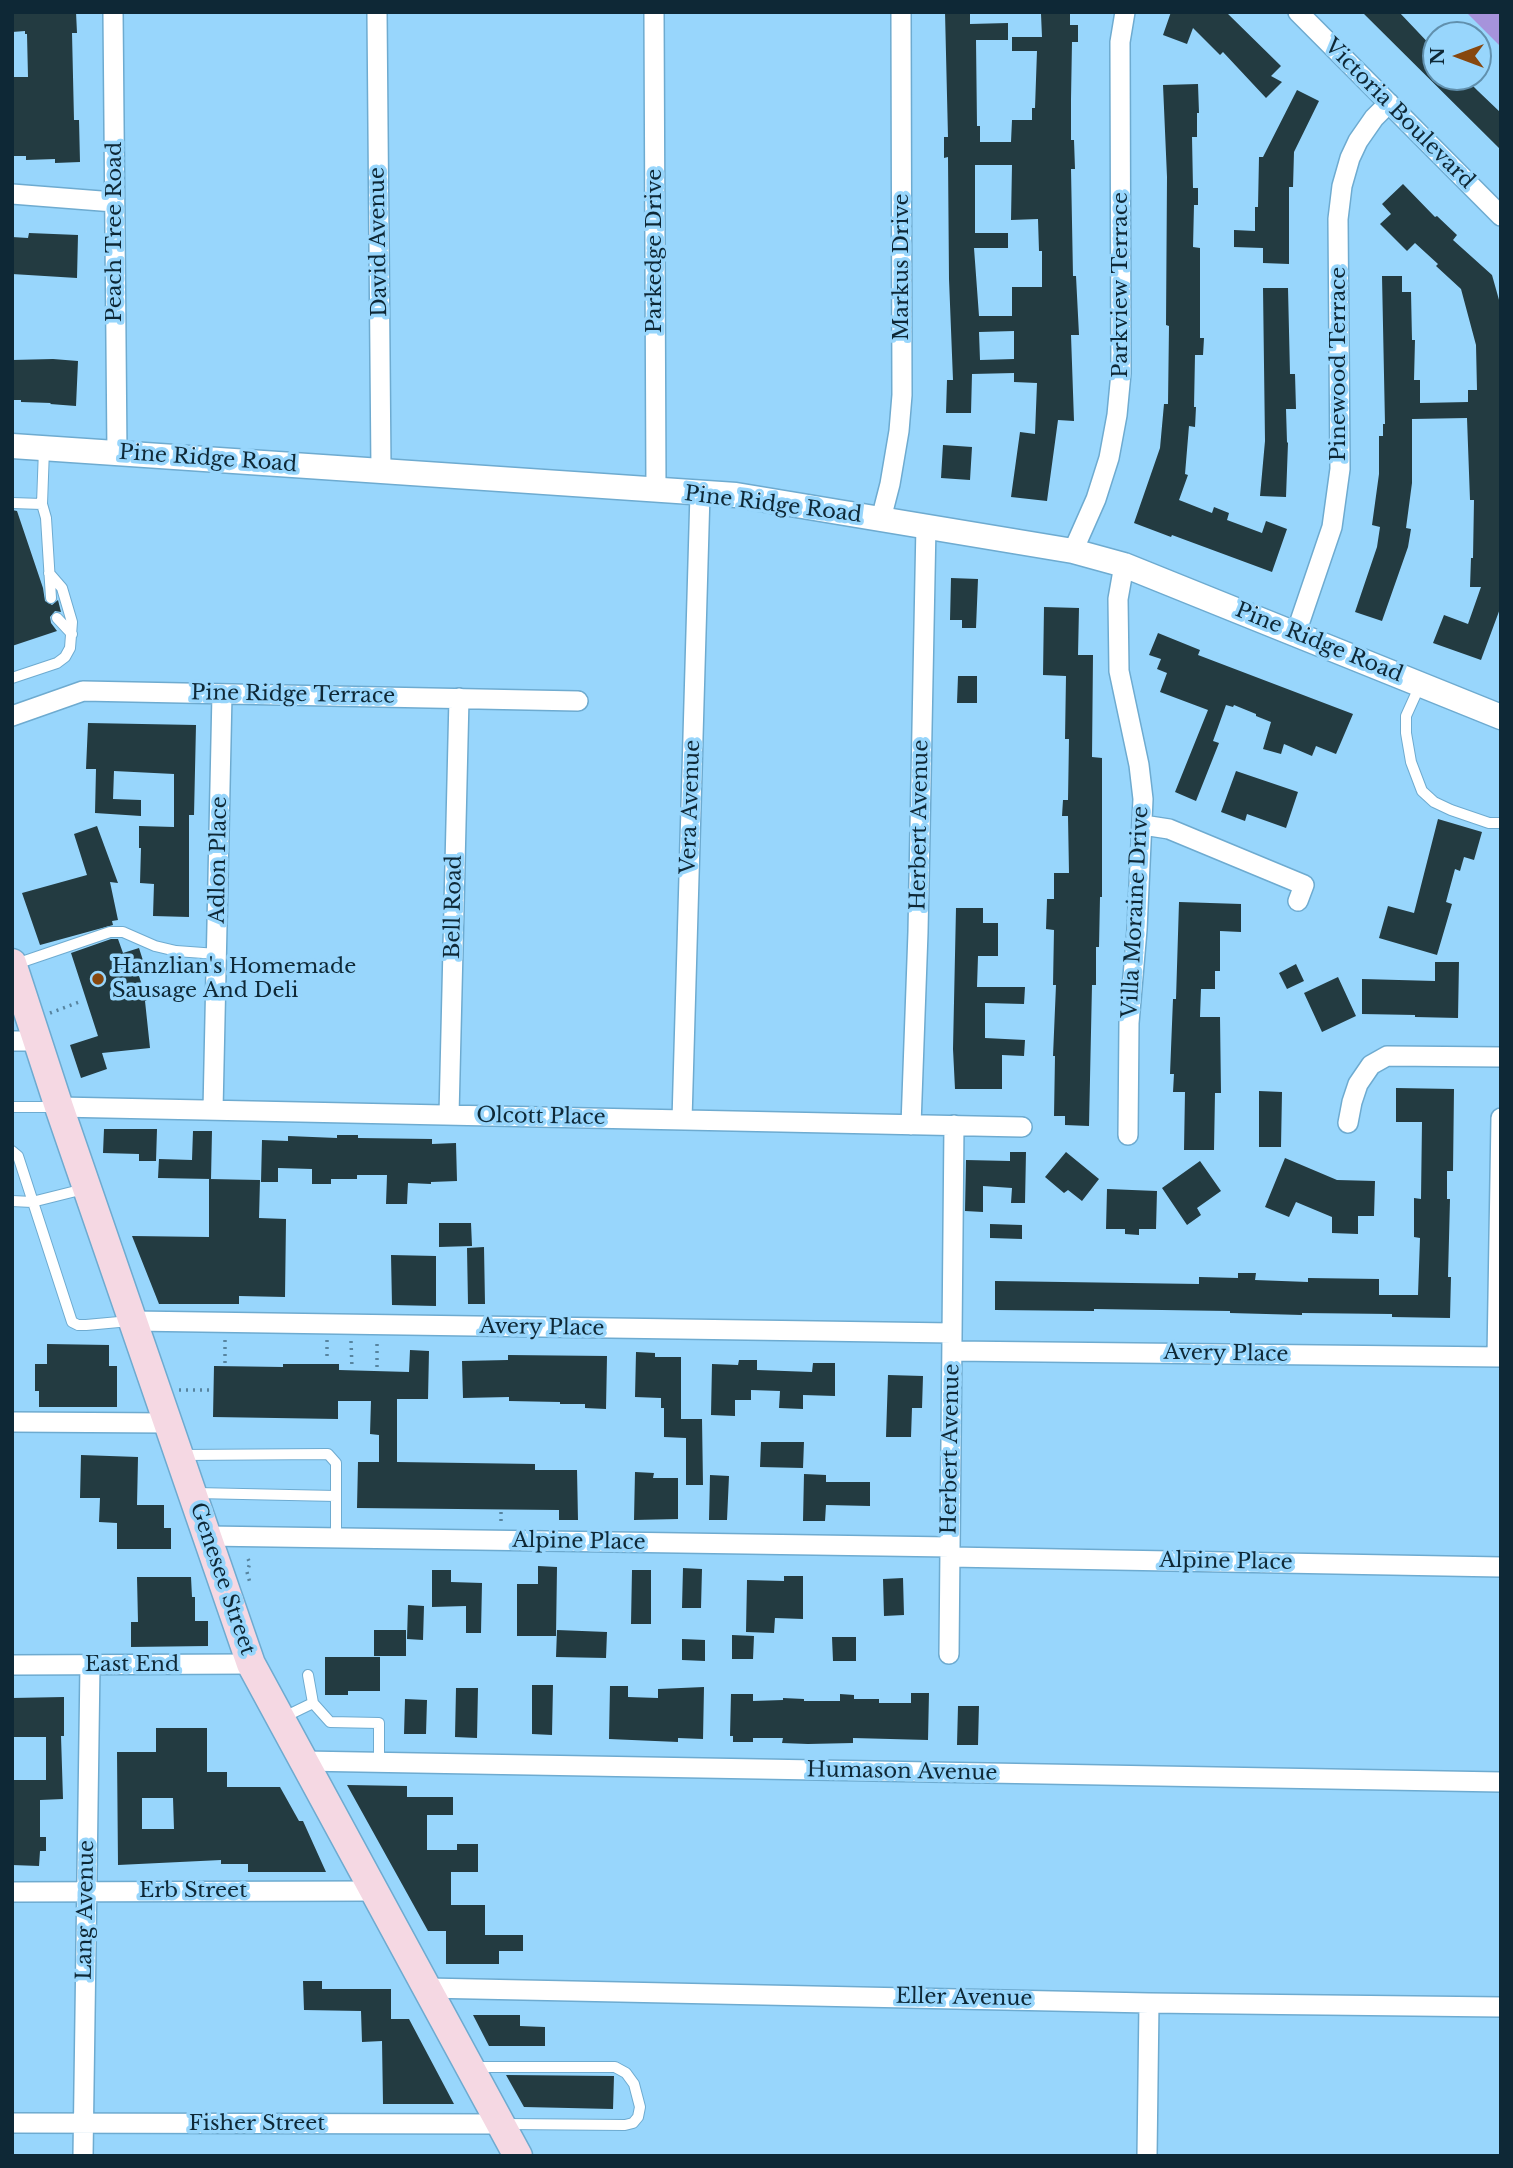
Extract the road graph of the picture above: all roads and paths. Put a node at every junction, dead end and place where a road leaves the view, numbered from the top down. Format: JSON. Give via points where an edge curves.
{"nodes":[{"id":1,"x":113,"y":12,"type":"edge"},
{"id":2,"x":377,"y":12,"type":"edge"},
{"id":3,"x":654,"y":12,"type":"edge"},
{"id":4,"x":901,"y":12,"type":"edge"},
{"id":5,"x":1125,"y":12,"type":"edge"},
{"id":6,"x":1298,"y":12,"type":"edge"},
{"id":7,"x":1390,"y":103,"type":"junction"},
{"id":8,"x":12,"y":194,"type":"edge"},
{"id":9,"x":114,"y":202,"type":"junction"},
{"id":10,"x":1501,"y":215,"type":"edge"},
{"id":11,"x":12,"y":446,"type":"edge"},
{"id":12,"x":44,"y":448,"type":"junction"},
{"id":13,"x":117,"y":453,"type":"junction"},
{"id":14,"x":381,"y":471,"type":"junction"},
{"id":15,"x":656,"y":491,"type":"junction"},
{"id":16,"x":700,"y":493,"type":"junction"},
{"id":17,"x":12,"y":503,"type":"edge"},
{"id":18,"x":42,"y":504,"type":"junction"},
{"id":19,"x":880,"y":519,"type":"junction"},
{"id":20,"x":926,"y":525,"type":"junction"},
{"id":21,"x":1073,"y":551,"type":"junction"},
{"id":22,"x":1124,"y":565,"type":"junction"},
{"id":23,"x":49,"y":573,"type":"junction"},
{"id":24,"x":51,"y":598,"type":"dead end"},
{"id":25,"x":57,"y":618,"type":"dead end"},
{"id":26,"x":1296,"y":633,"type":"junction"},
{"id":27,"x":72,"y":635,"type":"junction"},
{"id":28,"x":12,"y":678,"type":"edge"},
{"id":29,"x":1420,"y":684,"type":"junction"},
{"id":30,"x":222,"y":694,"type":"junction"},
{"id":31,"x":459,"y":698,"type":"junction"},
{"id":32,"x":578,"y":701,"type":"dead end"},
{"id":33,"x":12,"y":716,"type":"edge"},
{"id":34,"x":1501,"y":717,"type":"edge"},
{"id":35,"x":1501,"y":823,"type":"edge"},
{"id":36,"x":1143,"y":825,"type":"junction"},
{"id":37,"x":1298,"y":901,"type":"dead end"},
{"id":38,"x":217,"y":954,"type":"junction"},
{"id":39,"x":13,"y":964,"type":"edge"},
{"id":40,"x":79,"y":1002,"type":"dead end"},
{"id":41,"x":50,"y":1013,"type":"dead end"},
{"id":42,"x":25,"y":1041,"type":"edge"},
{"id":43,"x":1501,"y":1057,"type":"edge"},
{"id":44,"x":12,"y":1107,"type":"edge"},
{"id":45,"x":59,"y":1107,"type":"junction"},
{"id":46,"x":214,"y":1110,"type":"junction"},
{"id":47,"x":449,"y":1115,"type":"junction"},
{"id":48,"x":1501,"y":1118,"type":"edge"},
{"id":49,"x":682,"y":1120,"type":"junction"},
{"id":50,"x":1348,"y":1123,"type":"dead end"},
{"id":51,"x":911,"y":1125,"type":"junction"},
{"id":52,"x":954,"y":1125,"type":"junction"},
{"id":53,"x":1023,"y":1127,"type":"dead end"},
{"id":54,"x":1128,"y":1135,"type":"dead end"},
{"id":55,"x":12,"y":1151,"type":"edge"},
{"id":56,"x":87,"y":1189,"type":"junction"},
{"id":57,"x":12,"y":1201,"type":"edge"},
{"id":58,"x":33,"y":1202,"type":"junction"},
{"id":59,"x":133,"y":1321,"type":"junction"},
{"id":60,"x":225,"y":1336,"type":"dead end"},
{"id":61,"x":351,"y":1336,"type":"dead end"},
{"id":62,"x":327,"y":1337,"type":"dead end"},
{"id":63,"x":377,"y":1337,"type":"dead end"},
{"id":64,"x":952,"y":1342,"type":"junction"},
{"id":65,"x":1499,"y":1357,"type":"edge"},
{"id":66,"x":327,"y":1359,"type":"dead end"},
{"id":67,"x":225,"y":1363,"type":"dead end"},
{"id":68,"x":377,"y":1367,"type":"dead end"},
{"id":69,"x":352,"y":1368,"type":"dead end"},
{"id":70,"x":178,"y":1390,"type":"dead end"},
{"id":71,"x":212,"y":1390,"type":"dead end"},
{"id":72,"x":12,"y":1422,"type":"edge"},
{"id":73,"x":168,"y":1423,"type":"junction"},
{"id":74,"x":179,"y":1455,"type":"junction"},
{"id":75,"x":192,"y":1493,"type":"junction"},
{"id":76,"x":337,"y":1496,"type":"junction"},
{"id":77,"x":501,"y":1512,"type":"dead end"},
{"id":78,"x":501,"y":1523,"type":"dead end"},
{"id":79,"x":207,"y":1536,"type":"junction"},
{"id":80,"x":336,"y":1538,"type":"junction"},
{"id":81,"x":950,"y":1552,"type":"junction"},
{"id":82,"x":249,"y":1561,"type":"dead end"},
{"id":83,"x":1501,"y":1567,"type":"edge"},
{"id":84,"x":250,"y":1587,"type":"dead end"},
{"id":85,"x":949,"y":1654,"type":"dead end"},
{"id":86,"x":251,"y":1664,"type":"junction"},
{"id":87,"x":12,"y":1665,"type":"edge"},
{"id":88,"x":90,"y":1665,"type":"junction"},
{"id":89,"x":308,"y":1675,"type":"dead end"},
{"id":90,"x":313,"y":1703,"type":"junction"},
{"id":91,"x":280,"y":1719,"type":"junction"},
{"id":92,"x":303,"y":1761,"type":"junction"},
{"id":93,"x":379,"y":1763,"type":"junction"},
{"id":94,"x":1501,"y":1782,"type":"edge"},
{"id":95,"x":374,"y":1891,"type":"junction"},
{"id":96,"x":12,"y":1892,"type":"edge"},
{"id":97,"x":87,"y":1892,"type":"junction"},
{"id":98,"x":427,"y":1988,"type":"junction"},
{"id":99,"x":1149,"y":2003,"type":"junction"},
{"id":100,"x":1501,"y":2007,"type":"edge"},
{"id":101,"x":470,"y":2067,"type":"junction"},
{"id":102,"x":12,"y":2123,"type":"edge"},
{"id":103,"x":83,"y":2123,"type":"junction"},
{"id":104,"x":501,"y":2124,"type":"junction"},
{"id":105,"x":83,"y":2156,"type":"edge"},
{"id":106,"x":518,"y":2156,"type":"edge"},
{"id":107,"x":1147,"y":2156,"type":"edge"}],
"edges":[{"from":1,"to":9,"type":"street","name":"Peach Tree Road"},
{"from":2,"to":14,"type":"street","name":"David Avenue"},
{"from":3,"to":15,"type":"street","name":"Parkedge Drive"},
{"from":4,"to":19,"type":"street","name":"Markus Drive","via":[[902,395],[890,484]]},
{"from":5,"to":21,"type":"street","name":"Parkview Terrace","via":[[1120,42],[1121,373],[1117,415],[1096,499]]},
{"from":6,"to":7,"type":"street","name":"Victoria Boulevard"},
{"from":7,"to":10,"type":"street","name":"Victoria Boulevard"},
{"from":7,"to":26,"type":"street","name":"Pinewood Terrace","via":[[1357,141],[1342,186],[1338,219],[1340,469],[1332,527]]},
{"from":8,"to":9,"type":"street"},
{"from":9,"to":13,"type":"street","name":"Peach Tree Road"},
{"from":11,"to":12,"type":"street","name":"Pine Ridge Road"},
{"from":12,"to":13,"type":"street","name":"Pine Ridge Road"},
{"from":12,"to":18,"type":"lane"},
{"from":13,"to":14,"type":"street","name":"Pine Ridge Road"},
{"from":14,"to":15,"type":"street","name":"Pine Ridge Road"},
{"from":15,"to":16,"type":"street","name":"Pine Ridge Road"},
{"from":16,"to":19,"type":"street","name":"Pine Ridge Road"},
{"from":16,"to":49,"type":"street","name":"Vera Avenue"},
{"from":17,"to":18,"type":"lane"},
{"from":18,"to":23,"type":"lane"},
{"from":19,"to":20,"type":"street","name":"Pine Ridge Road"},
{"from":20,"to":21,"type":"street","name":"Pine Ridge Road"},
{"from":20,"to":51,"type":"street","name":"Herbert Avenue"},
{"from":21,"to":22,"type":"street","name":"Pine Ridge Road"},
{"from":22,"to":26,"type":"street","name":"Pine Ridge Road"},
{"from":22,"to":36,"type":"street","name":"Villa Moraine Drive","via":[[1118,600],[1119,671],[1139,765]]},
{"from":23,"to":24,"type":"lane"},
{"from":23,"to":27,"type":"lane","via":[[62,588]]},
{"from":25,"to":27,"type":"lane"},
{"from":26,"to":29,"type":"street","name":"Pine Ridge Road"},
{"from":27,"to":28,"type":"lane","via":[[70,648],[57,663]]},
{"from":29,"to":34,"type":"street","name":"Pine Ridge Road"},
{"from":29,"to":35,"type":"lane","via":[[1406,716],[1406,733],[1422,791],[1451,810]]},
{"from":30,"to":31,"type":"street","name":"Pine Ridge Terrace"},
{"from":30,"to":33,"type":"street","name":"Pine Ridge Terrace","via":[[83,691]]},
{"from":30,"to":38,"type":"street","name":"Adlon Place"},
{"from":31,"to":32,"type":"street","name":"Pine Ridge Terrace"},
{"from":31,"to":47,"type":"street","name":"Bell Road"},
{"from":36,"to":37,"type":"street","via":[[1169,828],[1304,885]]},
{"from":36,"to":54,"type":"street","name":"Villa Moraine Drive","via":[[1129,1023]]},
{"from":38,"to":39,"type":"lane","via":[[176,951],[123,932],[110,932]]},
{"from":38,"to":46,"type":"street","name":"Adlon Place"},
{"from":39,"to":42,"type":"main road","name":"Genesee Street"},
{"from":40,"to":41,"type":"path"},
{"from":42,"to":45,"type":"main road","name":"Genesee Street"},
{"from":43,"to":50,"type":"street","via":[[1387,1056],[1371,1065],[1358,1084]]},
{"from":44,"to":45,"type":"lane"},
{"from":45,"to":46,"type":"street","name":"Olcott Place"},
{"from":45,"to":56,"type":"main road","name":"Genesee Street"},
{"from":46,"to":47,"type":"street","name":"Olcott Place"},
{"from":47,"to":49,"type":"street","name":"Olcott Place"},
{"from":48,"to":65,"type":"street"},
{"from":49,"to":51,"type":"street","name":"Olcott Place"},
{"from":51,"to":52,"type":"street","name":"Olcott Place"},
{"from":52,"to":53,"type":"street","name":"Olcott Place"},
{"from":52,"to":64,"type":"street","name":"Herbert Avenue"},
{"from":55,"to":58,"type":"lane","via":[[18,1156]]},
{"from":56,"to":58,"type":"lane"},
{"from":56,"to":59,"type":"main road","name":"Genesee Street"},
{"from":57,"to":58,"type":"lane"},
{"from":58,"to":59,"type":"lane","via":[[72,1322]]},
{"from":59,"to":64,"type":"street","name":"Avery Place"},
{"from":59,"to":73,"type":"main road","name":"Genesee Street"},
{"from":60,"to":67,"type":"path"},
{"from":61,"to":69,"type":"path"},
{"from":62,"to":66,"type":"path"},
{"from":63,"to":68,"type":"path"},
{"from":64,"to":65,"type":"street","name":"Avery Place"},
{"from":64,"to":81,"type":"street","name":"Herbert Avenue"},
{"from":70,"to":71,"type":"path"},
{"from":72,"to":73,"type":"street"},
{"from":73,"to":74,"type":"main road","name":"Genesee Street"},
{"from":74,"to":75,"type":"main road","name":"Genesee Street"},
{"from":74,"to":76,"type":"lane","via":[[328,1454],[336,1463]]},
{"from":75,"to":76,"type":"lane"},
{"from":75,"to":79,"type":"main road","name":"Genesee Street"},
{"from":76,"to":80,"type":"lane"},
{"from":77,"to":78,"type":"path"},
{"from":79,"to":80,"type":"street","name":"Alpine Place"},
{"from":79,"to":86,"type":"main road","name":"Genesee Street"},
{"from":80,"to":81,"type":"street","name":"Alpine Place"},
{"from":81,"to":83,"type":"street","name":"Alpine Place"},
{"from":81,"to":85,"type":"street","name":"Herbert Avenue"},
{"from":82,"to":84,"type":"path","name":"Genesee Street"},
{"from":86,"to":88,"type":"street","name":"East End"},
{"from":86,"to":91,"type":"main road","name":"Genesee Street"},
{"from":87,"to":88,"type":"street","name":"East End"},
{"from":88,"to":97,"type":"street","name":"Lang Avenue"},
{"from":89,"to":90,"type":"lane"},
{"from":90,"to":91,"type":"lane"},
{"from":90,"to":93,"type":"lane","via":[[330,1723],[379,1723]]},
{"from":91,"to":92,"type":"main road","name":"Genesee Street"},
{"from":92,"to":93,"type":"street","name":"Humason Avenue"},
{"from":92,"to":95,"type":"main road","name":"Genesee Street"},
{"from":93,"to":94,"type":"street","name":"Humason Avenue"},
{"from":95,"to":97,"type":"street","name":"Erb Street"},
{"from":95,"to":98,"type":"main road","name":"Genesee Street"},
{"from":96,"to":97,"type":"street","name":"Erb Street"},
{"from":97,"to":103,"type":"street","name":"Lang Avenue"},
{"from":98,"to":99,"type":"street","name":"Eller Avenue"},
{"from":98,"to":101,"type":"main road","name":"Genesee Street"},
{"from":99,"to":100,"type":"street","name":"Eller Avenue"},
{"from":99,"to":107,"type":"street"},
{"from":101,"to":104,"type":"main road","name":"Genesee Street"},
{"from":101,"to":104,"type":"lane","via":[[615,2067],[634,2084],[640,2107],[633,2123],[625,2124]]},
{"from":102,"to":103,"type":"street","name":"Fisher Street"},
{"from":103,"to":104,"type":"street","name":"Fisher Street"},
{"from":103,"to":105,"type":"street","name":"Lang Avenue"},
{"from":104,"to":106,"type":"main road","name":"Genesee Street"}]}
